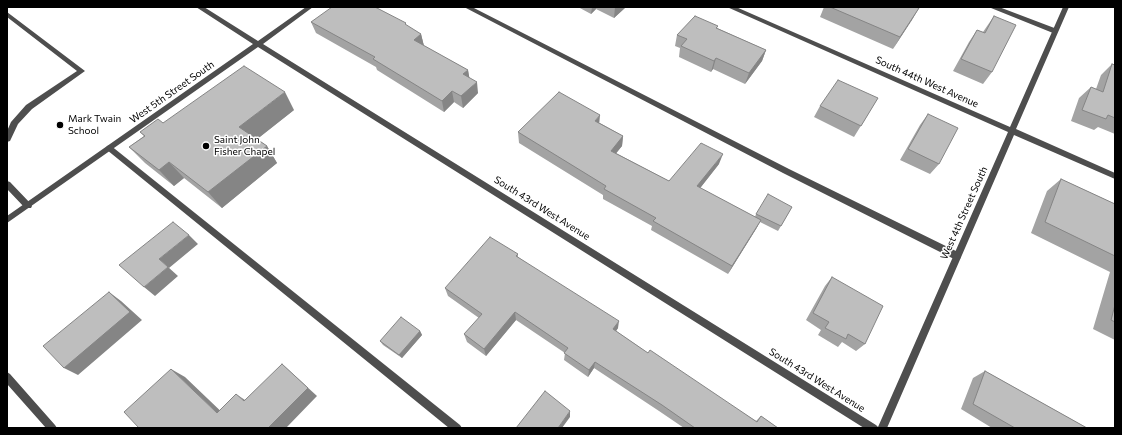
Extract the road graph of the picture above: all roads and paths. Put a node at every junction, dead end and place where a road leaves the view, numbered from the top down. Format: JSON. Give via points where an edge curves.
{"nodes":[{"id":1,"x":199,"y":7,"type":"edge"},
{"id":2,"x":310,"y":7,"type":"edge"},
{"id":3,"x":467,"y":7,"type":"edge"},
{"id":4,"x":730,"y":7,"type":"edge"},
{"id":5,"x":993,"y":7,"type":"edge"},
{"id":6,"x":1066,"y":7,"type":"edge"},
{"id":7,"x":7,"y":14,"type":"edge"},
{"id":8,"x":1055,"y":31,"type":"junction"},
{"id":9,"x":258,"y":44,"type":"junction"},
{"id":10,"x":1012,"y":131,"type":"junction"},
{"id":11,"x":7,"y":139,"type":"edge"},
{"id":12,"x":110,"y":148,"type":"junction"},
{"id":13,"x":1115,"y":176,"type":"edge"},
{"id":14,"x":7,"y":184,"type":"edge"},
{"id":15,"x":28,"y":206,"type":"junction"},
{"id":16,"x":7,"y":220,"type":"edge"},
{"id":17,"x":957,"y":256,"type":"junction"},
{"id":18,"x":7,"y":377,"type":"edge"},
{"id":19,"x":52,"y":428,"type":"edge"},
{"id":20,"x":457,"y":428,"type":"edge"},
{"id":21,"x":873,"y":428,"type":"edge"},
{"id":22,"x":882,"y":428,"type":"edge"}],
"edges":[{"from":1,"to":9,"type":"street","name":"South 43rd West Avenue"},
{"from":2,"to":9,"type":"street","name":"West 5th Street South"},
{"from":3,"to":17,"type":"street"},
{"from":4,"to":10,"type":"street","name":"South 44th West Avenue"},
{"from":5,"to":8,"type":"street"},
{"from":6,"to":8,"type":"street","name":"West 4th Street South"},
{"from":7,"to":11,"type":"street","via":[[82,71],[29,107],[15,122]]},
{"from":8,"to":10,"type":"street","name":"West 4th Street South"},
{"from":9,"to":12,"type":"street","name":"West 5th Street South"},
{"from":9,"to":21,"type":"street","name":"South 43rd West Avenue"},
{"from":10,"to":13,"type":"street","name":"South 44th West Avenue"},
{"from":10,"to":17,"type":"street","name":"West 4th Street South"},
{"from":12,"to":15,"type":"street","name":"West 5th Street South"},
{"from":12,"to":20,"type":"street"},
{"from":14,"to":15,"type":"street"},
{"from":15,"to":16,"type":"street","name":"West 5th Street South"},
{"from":17,"to":22,"type":"street","name":"West 4th Street South"},
{"from":18,"to":19,"type":"street"}]}
